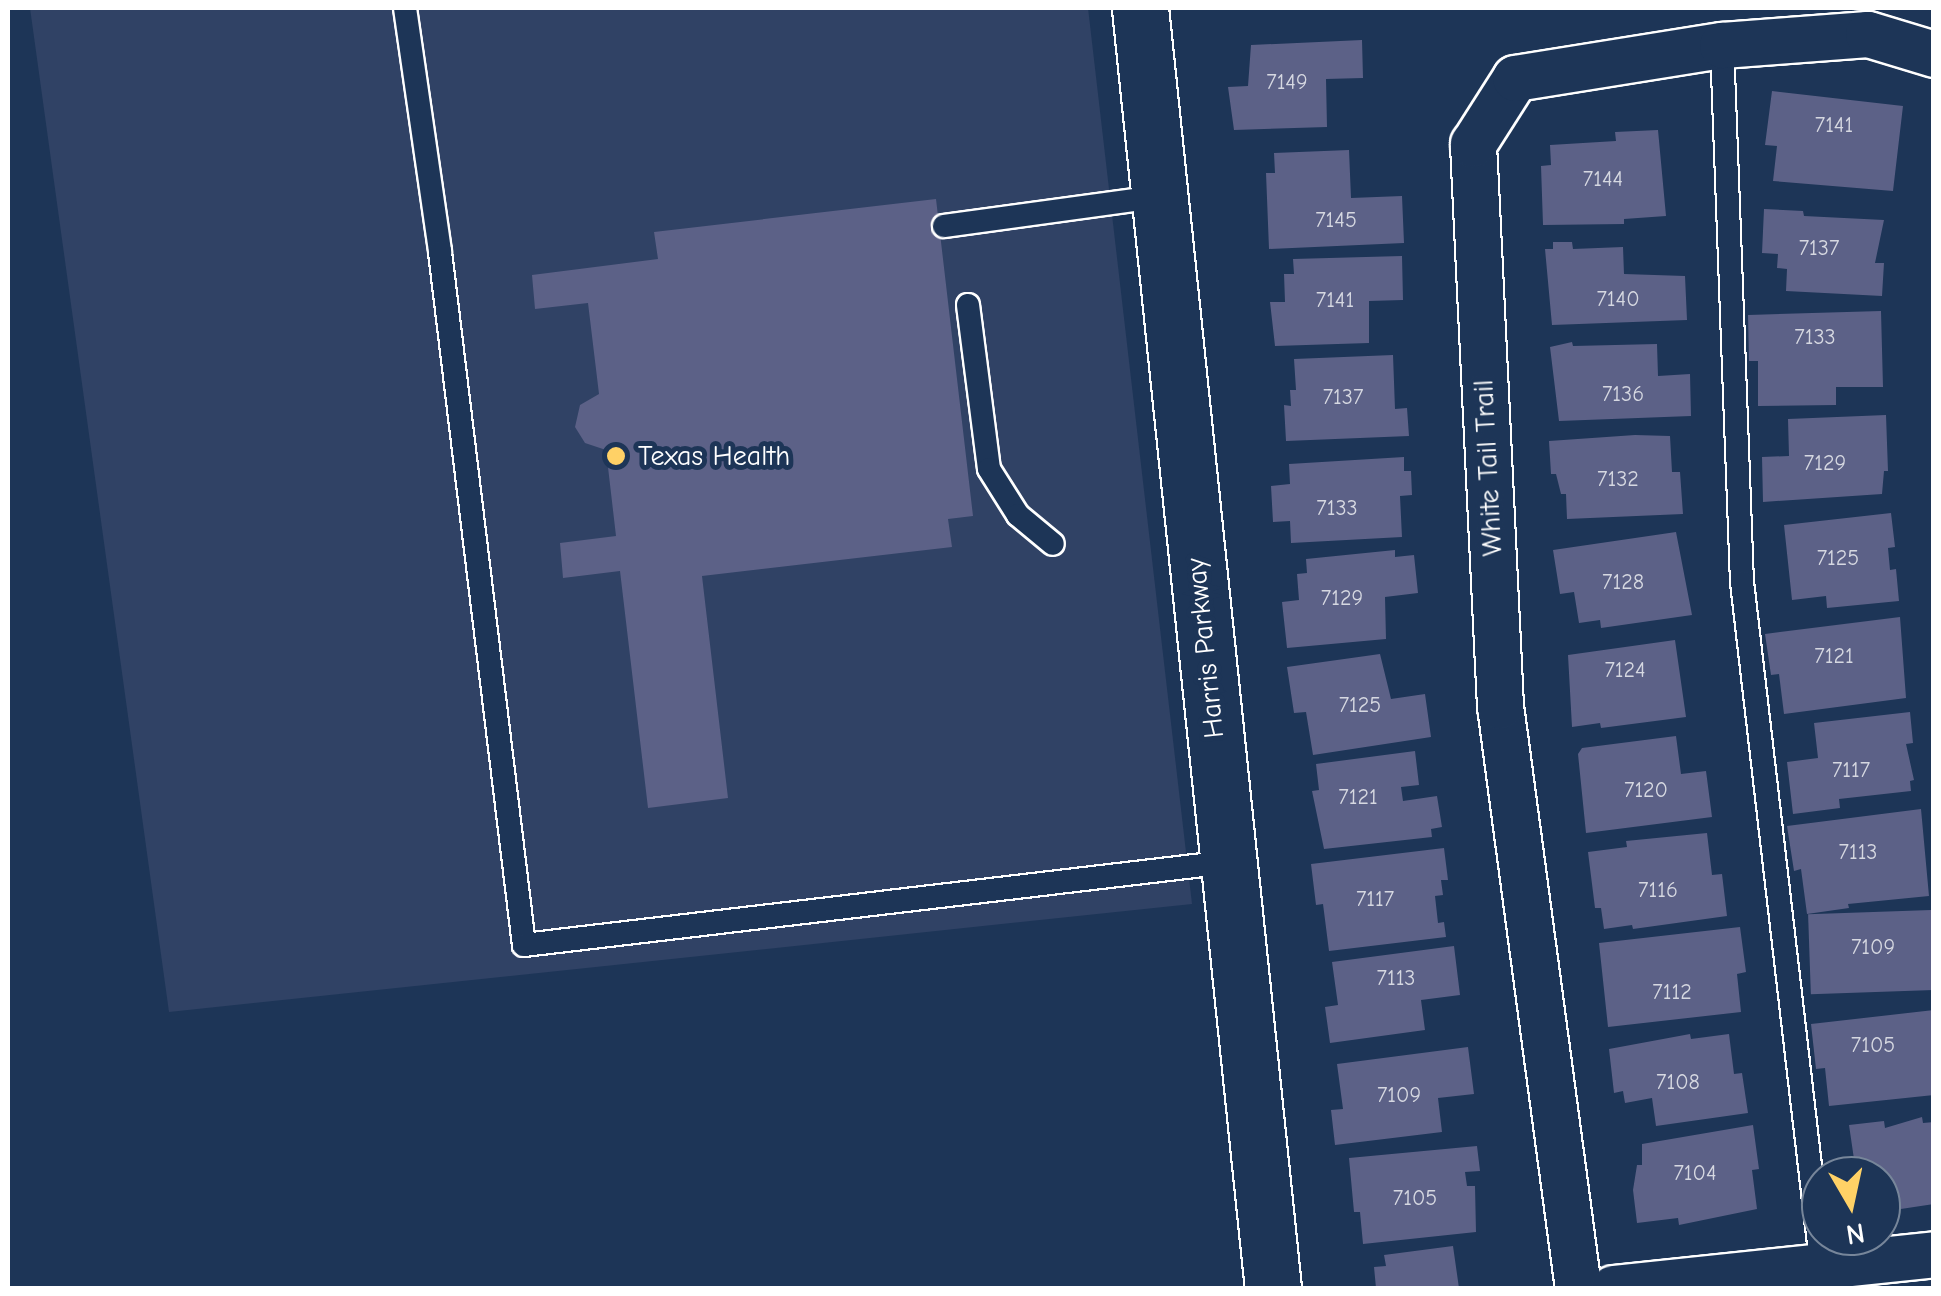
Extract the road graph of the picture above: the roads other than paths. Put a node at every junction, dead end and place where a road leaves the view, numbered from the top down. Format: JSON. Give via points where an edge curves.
{"nodes":[{"id":1,"x":405,"y":8,"type":"edge"},
{"id":2,"x":1140,"y":8,"type":"edge"},
{"id":3,"x":1722,"y":45,"type":"junction"},
{"id":4,"x":1934,"y":54,"type":"edge"},
{"id":5,"x":1157,"y":197,"type":"junction"},
{"id":6,"x":944,"y":226,"type":"dead end"},
{"id":7,"x":968,"y":305,"type":"dead end"},
{"id":8,"x":1053,"y":544,"type":"dead end"},
{"id":9,"x":1228,"y":862,"type":"junction"},
{"id":10,"x":1934,"y":1254,"type":"edge"},
{"id":11,"x":1822,"y":1269,"type":"junction"},
{"id":12,"x":1273,"y":1288,"type":"edge"},
{"id":13,"x":1578,"y":1288,"type":"edge"},
{"id":14,"x":1614,"y":1288,"type":"edge"}],
"edges":[{"from":1,"to":9,"type":"lane","via":[[524,944]]},
{"from":2,"to":5,"type":"street","name":"Harris Parkway"},
{"from":3,"to":4,"type":"street","name":"White Tail Trail","via":[[1868,34]]},
{"from":3,"to":11,"type":"lane","via":[[1742,582]]},
{"from":3,"to":13,"type":"street","name":"White Tail Trail","via":[[1515,78],[1472,144],[1500,706]]},
{"from":5,"to":6,"type":"lane"},
{"from":5,"to":9,"type":"street","name":"Harris Parkway"},
{"from":7,"to":8,"type":"lane","via":[[989,469],[1018,515]]},
{"from":9,"to":12,"type":"street","name":"Harris Parkway"},
{"from":10,"to":11,"type":"street"},
{"from":11,"to":14,"type":"street"}]}
